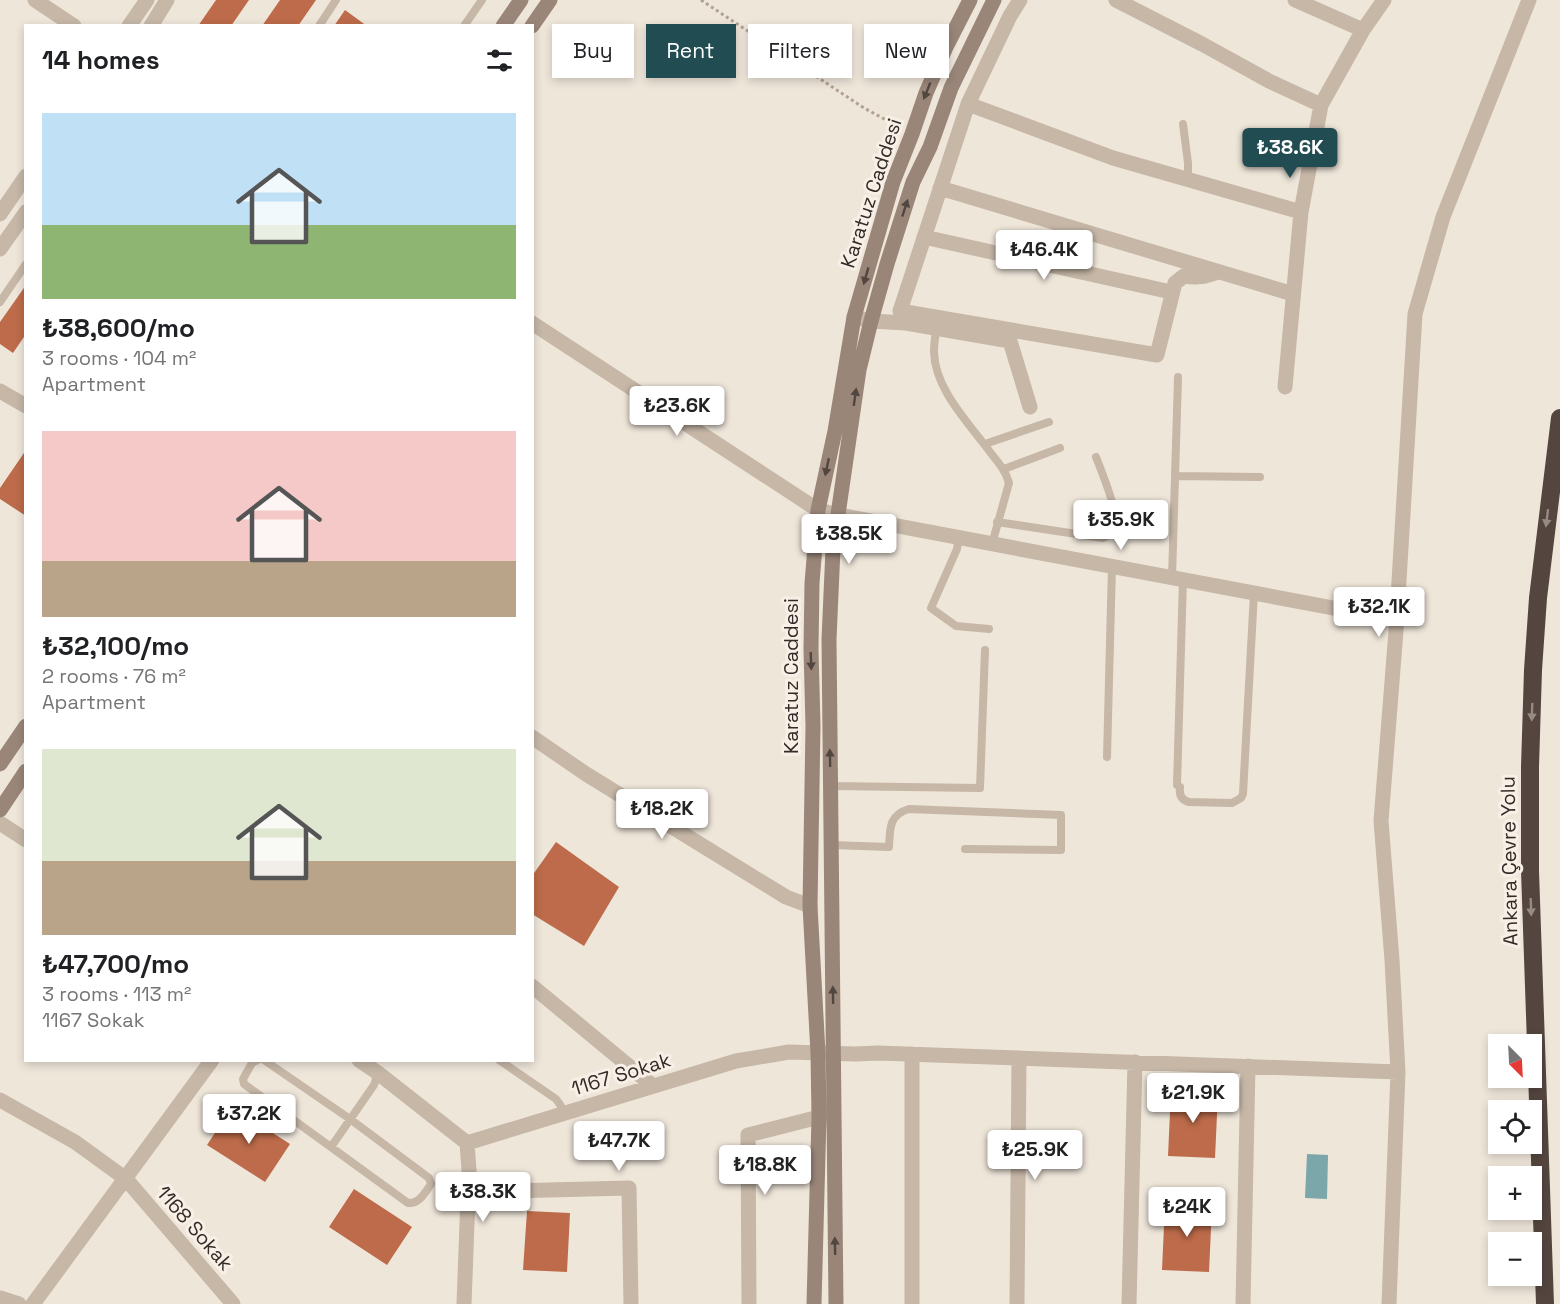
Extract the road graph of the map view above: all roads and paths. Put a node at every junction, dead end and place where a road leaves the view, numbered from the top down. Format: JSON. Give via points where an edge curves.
{"nodes":[{"id":1,"x":35,"y":0,"type":"edge"},
{"id":2,"x":147,"y":0,"type":"edge"},
{"id":3,"x":167,"y":0,"type":"edge"},
{"id":4,"x":336,"y":0,"type":"edge"},
{"id":5,"x":482,"y":0,"type":"edge"},
{"id":6,"x":521,"y":0,"type":"edge"},
{"id":7,"x":550,"y":0,"type":"edge"},
{"id":8,"x":701,"y":0,"type":"edge"},
{"id":9,"x":970,"y":0,"type":"edge"},
{"id":10,"x":994,"y":0,"type":"edge"},
{"id":11,"x":1020,"y":0,"type":"edge"},
{"id":12,"x":1116,"y":0,"type":"edge"},
{"id":13,"x":1295,"y":0,"type":"edge"},
{"id":14,"x":1384,"y":0,"type":"edge"},
{"id":15,"x":1529,"y":0,"type":"edge"},
{"id":16,"x":71,"y":24,"type":"edge"},
{"id":17,"x":130,"y":24,"type":"edge"},
{"id":18,"x":152,"y":24,"type":"edge"},
{"id":19,"x":321,"y":24,"type":"edge"},
{"id":20,"x":466,"y":24,"type":"edge"},
{"id":21,"x":504,"y":24,"type":"edge"},
{"id":22,"x":533,"y":24,"type":"edge"},
{"id":23,"x":1363,"y":30,"type":"junction"},
{"id":24,"x":968,"y":104,"type":"junction"},
{"id":25,"x":1321,"y":105,"type":"junction"},
{"id":26,"x":1183,"y":124,"type":"dead end"},
{"id":27,"x":912,"y":135,"type":"junction"},
{"id":28,"x":24,"y":179,"type":"edge"},
{"id":29,"x":1188,"y":180,"type":"junction"},
{"id":30,"x":940,"y":188,"type":"junction"},
{"id":31,"x":1301,"y":212,"type":"junction"},
{"id":32,"x":0,"y":214,"type":"edge"},
{"id":33,"x":24,"y":215,"type":"edge"},
{"id":34,"x":924,"y":237,"type":"junction"},
{"id":35,"x":0,"y":249,"type":"edge"},
{"id":36,"x":24,"y":267,"type":"edge"},
{"id":37,"x":1218,"y":272,"type":"junction"},
{"id":38,"x":1172,"y":292,"type":"junction"},
{"id":39,"x":1293,"y":294,"type":"junction"},
{"id":40,"x":0,"y":302,"type":"edge"},
{"id":41,"x":854,"y":317,"type":"junction"},
{"id":42,"x":872,"y":321,"type":"junction"},
{"id":43,"x":534,"y":324,"type":"edge"},
{"id":44,"x":937,"y":329,"type":"junction"},
{"id":45,"x":1178,"y":377,"type":"dead end"},
{"id":46,"x":1285,"y":387,"type":"dead end"},
{"id":47,"x":0,"y":390,"type":"edge"},
{"id":48,"x":24,"y":405,"type":"edge"},
{"id":49,"x":1030,"y":407,"type":"dead end"},
{"id":50,"x":1560,"y":418,"type":"edge"},
{"id":51,"x":1049,"y":422,"type":"dead end"},
{"id":52,"x":985,"y":444,"type":"junction"},
{"id":53,"x":1060,"y":448,"type":"dead end"},
{"id":54,"x":1096,"y":457,"type":"dead end"},
{"id":55,"x":1004,"y":469,"type":"junction"},
{"id":56,"x":1175,"y":476,"type":"junction"},
{"id":57,"x":1260,"y":477,"type":"dead end"},
{"id":58,"x":818,"y":510,"type":"junction"},
{"id":59,"x":838,"y":515,"type":"junction"},
{"id":60,"x":997,"y":522,"type":"junction"},
{"id":61,"x":959,"y":537,"type":"junction"},
{"id":62,"x":992,"y":544,"type":"junction"},
{"id":63,"x":1112,"y":566,"type":"junction"},
{"id":64,"x":1178,"y":579,"type":"junction"},
{"id":65,"x":1254,"y":593,"type":"junction"},
{"id":66,"x":1397,"y":620,"type":"junction"},
{"id":67,"x":989,"y":628,"type":"dead end"},
{"id":68,"x":985,"y":650,"type":"dead end"},
{"id":69,"x":24,"y":729,"type":"edge"},
{"id":70,"x":534,"y":739,"type":"edge"},
{"id":71,"x":1107,"y":757,"type":"dead end"},
{"id":72,"x":0,"y":764,"type":"edge"},
{"id":73,"x":24,"y":774,"type":"edge"},
{"id":74,"x":830,"y":786,"type":"junction"},
{"id":75,"x":0,"y":810,"type":"edge"},
{"id":76,"x":0,"y":823,"type":"edge"},
{"id":77,"x":24,"y":839,"type":"edge"},
{"id":78,"x":831,"y":845,"type":"junction"},
{"id":79,"x":965,"y":849,"type":"dead end"},
{"id":80,"x":810,"y":906,"type":"junction"},
{"id":81,"x":534,"y":988,"type":"edge"},
{"id":82,"x":826,"y":1053,"type":"junction"},
{"id":83,"x":912,"y":1054,"type":"junction"},
{"id":84,"x":1019,"y":1058,"type":"junction"},
{"id":85,"x":211,"y":1062,"type":"edge"},
{"id":86,"x":255,"y":1062,"type":"edge"},
{"id":87,"x":267,"y":1062,"type":"edge"},
{"id":88,"x":362,"y":1062,"type":"edge"},
{"id":89,"x":502,"y":1062,"type":"edge"},
{"id":90,"x":1135,"y":1062,"type":"junction"},
{"id":91,"x":1248,"y":1066,"type":"junction"},
{"id":92,"x":378,"y":1072,"type":"junction"},
{"id":93,"x":1398,"y":1072,"type":"junction"},
{"id":94,"x":653,"y":1086,"type":"junction"},
{"id":95,"x":0,"y":1100,"type":"edge"},
{"id":96,"x":564,"y":1113,"type":"junction"},
{"id":97,"x":819,"y":1117,"type":"junction"},
{"id":98,"x":350,"y":1119,"type":"junction"},
{"id":99,"x":467,"y":1143,"type":"junction"},
{"id":100,"x":331,"y":1147,"type":"junction"},
{"id":101,"x":126,"y":1179,"type":"junction"},
{"id":102,"x":468,"y":1192,"type":"junction"},
{"id":103,"x":0,"y":1298,"type":"edge"},
{"id":104,"x":19,"y":1304,"type":"edge"},
{"id":105,"x":33,"y":1304,"type":"edge"},
{"id":106,"x":233,"y":1304,"type":"edge"},
{"id":107,"x":451,"y":1304,"type":"edge"},
{"id":108,"x":464,"y":1304,"type":"edge"},
{"id":109,"x":471,"y":1304,"type":"edge"},
{"id":110,"x":631,"y":1304,"type":"edge"},
{"id":111,"x":749,"y":1304,"type":"edge"},
{"id":112,"x":814,"y":1304,"type":"edge"},
{"id":113,"x":836,"y":1304,"type":"edge"},
{"id":114,"x":912,"y":1304,"type":"edge"},
{"id":115,"x":1017,"y":1304,"type":"edge"},
{"id":116,"x":1129,"y":1304,"type":"edge"},
{"id":117,"x":1242,"y":1304,"type":"edge"},
{"id":118,"x":1389,"y":1304,"type":"edge"},
{"id":119,"x":1545,"y":1304,"type":"edge"}],
"edges":[{"from":1,"to":16,"type":"street"},
{"from":2,"to":17,"type":"street"},
{"from":3,"to":18,"type":"street"},
{"from":4,"to":19,"type":"lane"},
{"from":5,"to":20,"type":"lane"},
{"from":6,"to":21,"type":"street"},
{"from":7,"to":22,"type":"street"},
{"from":8,"to":27,"type":"path","via":[[864,108]]},
{"from":9,"to":27,"type":"street","name":"Karatuz Caddesi","one_way":true,"via":[[946,47]]},
{"from":42,"to":10,"type":"street","one_way":true,"via":[[913,182],[951,88]]},
{"from":11,"to":24,"type":"street"},
{"from":12,"to":25,"type":"street"},
{"from":13,"to":23,"type":"street"},
{"from":14,"to":23,"type":"street"},
{"from":15,"to":66,"type":"street","via":[[1443,217],[1415,314]]},
{"from":23,"to":25,"type":"street"},
{"from":24,"to":29,"type":"street","via":[[1113,158]]},
{"from":24,"to":30,"type":"street"},
{"from":25,"to":31,"type":"street"},
{"from":26,"to":29,"type":"lane"},
{"from":27,"to":41,"type":"street","name":"Karatuz Caddesi","one_way":true,"via":[[892,182]]},
{"from":28,"to":32,"type":"street"},
{"from":29,"to":31,"type":"street"},
{"from":30,"to":34,"type":"street"},
{"from":30,"to":37,"type":"street"},
{"from":31,"to":39,"type":"street"},
{"from":33,"to":35,"type":"street"},
{"from":34,"to":38,"type":"street"},
{"from":34,"to":38,"type":"street","via":[[900,311],[1157,355]]},
{"from":36,"to":40,"type":"lane"},
{"from":37,"to":38,"type":"street","via":[[1206,277],[1184,276]]},
{"from":37,"to":39,"type":"street"},
{"from":39,"to":46,"type":"street"},
{"from":41,"to":42,"type":"street"},
{"from":41,"to":58,"type":"street","name":"Karatuz Caddesi","one_way":true},
{"from":42,"to":44,"type":"street"},
{"from":59,"to":42,"type":"street","one_way":true,"via":[[859,370]]},
{"from":43,"to":58,"type":"street"},
{"from":44,"to":49,"type":"street","via":[[1010,341]]},
{"from":44,"to":52,"type":"lane","via":[[934,351],[938,374],[957,409]]},
{"from":45,"to":56,"type":"lane"},
{"from":47,"to":48,"type":"street"},
{"from":50,"to":119,"type":"highway","name":"Ankara Çevre Yolu","one_way":true,"via":[[1538,598],[1530,767],[1530,882]]},
{"from":51,"to":52,"type":"lane"},
{"from":52,"to":55,"type":"lane"},
{"from":53,"to":55,"type":"lane"},
{"from":54,"to":60,"type":"lane","via":[[1116,518],[1114,530],[1107,536]]},
{"from":55,"to":60,"type":"lane","via":[[1009,483]]},
{"from":56,"to":57,"type":"lane"},
{"from":56,"to":64,"type":"lane"},
{"from":58,"to":59,"type":"street"},
{"from":58,"to":80,"type":"street","name":"Karatuz Caddesi","one_way":true,"via":[[812,594]]},
{"from":59,"to":61,"type":"street"},
{"from":74,"to":59,"type":"street","one_way":true,"via":[[829,639]]},
{"from":60,"to":62,"type":"lane"},
{"from":61,"to":62,"type":"street"},
{"from":61,"to":67,"type":"lane","via":[[931,608],[956,626]]},
{"from":62,"to":63,"type":"street"},
{"from":63,"to":64,"type":"street"},
{"from":63,"to":71,"type":"lane"},
{"from":64,"to":65,"type":"street"},
{"from":64,"to":65,"type":"lane","via":[[1178,786],[1183,799],[1189,802],[1232,803],[1243,794]]},
{"from":65,"to":66,"type":"street"},
{"from":66,"to":93,"type":"street","via":[[1381,821]]},
{"from":68,"to":74,"type":"lane","via":[[980,788]]},
{"from":69,"to":72,"type":"street"},
{"from":70,"to":80,"type":"street","via":[[786,897]]},
{"from":73,"to":75,"type":"street"},
{"from":74,"to":78,"type":"street"},
{"from":76,"to":77,"type":"street"},
{"from":78,"to":79,"type":"lane","via":[[889,847],[892,822],[909,809],[1061,815],[1060,850]]},
{"from":82,"to":78,"type":"street","one_way":true},
{"from":80,"to":82,"type":"street","name":"Karatuz Caddesi"},
{"from":81,"to":94,"type":"street"},
{"from":82,"to":83,"type":"street","name":"1167 Sokak"},
{"from":82,"to":94,"type":"street","name":"1167 Sokak","via":[[789,1052],[736,1061]]},
{"from":82,"to":97,"type":"street","name":"Karatuz Caddesi"},
{"from":113,"to":82,"type":"street","name":"Karatuz Caddesi","one_way":true},
{"from":83,"to":84,"type":"street","name":"1167 Sokak"},
{"from":83,"to":114,"type":"street"},
{"from":84,"to":90,"type":"street","name":"1167 Sokak"},
{"from":84,"to":115,"type":"street"},
{"from":85,"to":101,"type":"street"},
{"from":86,"to":100,"type":"lane","via":[[243,1079],[244,1084]]},
{"from":87,"to":98,"type":"lane"},
{"from":88,"to":92,"type":"street"},
{"from":89,"to":96,"type":"lane","via":[[556,1099]]},
{"from":90,"to":91,"type":"street","name":"1167 Sokak"},
{"from":90,"to":116,"type":"street"},
{"from":91,"to":93,"type":"street","name":"1167 Sokak"},
{"from":91,"to":117,"type":"street"},
{"from":92,"to":98,"type":"lane","via":[[374,1085]]},
{"from":92,"to":99,"type":"street"},
{"from":93,"to":118,"type":"street"},
{"from":94,"to":96,"type":"street","name":"1167 Sokak"},
{"from":95,"to":101,"type":"street","name":"1168 Sokak","via":[[75,1142]]},
{"from":96,"to":99,"type":"street","name":"1167 Sokak"},
{"from":97,"to":111,"type":"street","via":[[748,1135]]},
{"from":97,"to":112,"type":"street","name":"Karatuz Caddesi"},
{"from":98,"to":100,"type":"lane"},
{"from":98,"to":100,"type":"lane","via":[[429,1178],[431,1184],[419,1200],[408,1203]]},
{"from":99,"to":102,"type":"street"},
{"from":101,"to":105,"type":"street"},
{"from":101,"to":106,"type":"street","name":"1168 Sokak"},
{"from":102,"to":108,"type":"street"},
{"from":102,"to":110,"type":"street","via":[[629,1188]]},
{"from":103,"to":104,"type":"street"},
{"from":107,"to":108,"type":"street"},
{"from":108,"to":109,"type":"street"}]}
